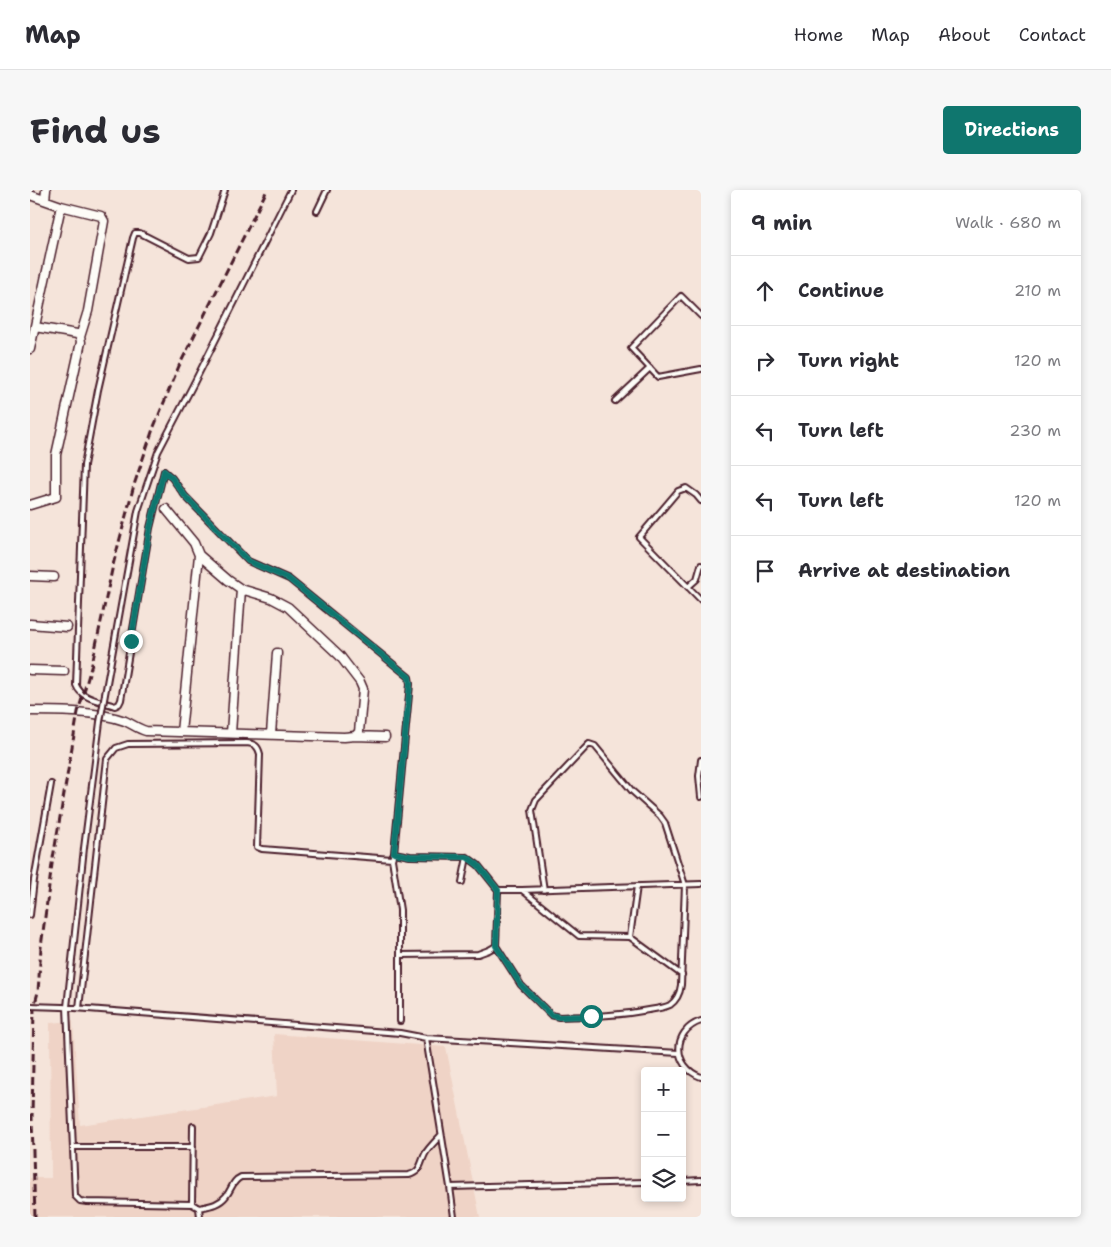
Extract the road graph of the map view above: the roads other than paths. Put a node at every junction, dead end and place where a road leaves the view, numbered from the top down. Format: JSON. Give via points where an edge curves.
{"nodes":[{"id":1,"x":46,"y":190,"type":"edge"},
{"id":2,"x":225,"y":190,"type":"edge"},
{"id":3,"x":291,"y":190,"type":"edge"},
{"id":4,"x":327,"y":190,"type":"edge"},
{"id":5,"x":30,"y":195,"type":"edge"},
{"id":6,"x":45,"y":200,"type":"junction"},
{"id":7,"x":61,"y":206,"type":"junction"},
{"id":8,"x":317,"y":212,"type":"dead end"},
{"id":9,"x":701,"y":316,"type":"edge"},
{"id":10,"x":36,"y":327,"type":"junction"},
{"id":11,"x":80,"y":337,"type":"junction"},
{"id":12,"x":30,"y":349,"type":"edge"},
{"id":13,"x":650,"y":368,"type":"junction"},
{"id":14,"x":701,"y":369,"type":"edge"},
{"id":15,"x":615,"y":401,"type":"dead end"},
{"id":16,"x":701,"y":501,"type":"edge"},
{"id":17,"x":30,"y":505,"type":"edge"},
{"id":18,"x":166,"y":509,"type":"dead end"},
{"id":19,"x":199,"y":555,"type":"junction"},
{"id":20,"x":701,"y":565,"type":"edge"},
{"id":21,"x":30,"y":576,"type":"edge"},
{"id":22,"x":54,"y":577,"type":"dead end"},
{"id":23,"x":688,"y":587,"type":"junction"},
{"id":24,"x":241,"y":589,"type":"junction"},
{"id":25,"x":701,"y":600,"type":"edge"},
{"id":26,"x":30,"y":624,"type":"edge"},
{"id":27,"x":67,"y":627,"type":"dead end"},
{"id":28,"x":277,"y":654,"type":"dead end"},
{"id":29,"x":30,"y":670,"type":"edge"},
{"id":30,"x":64,"y":671,"type":"dead end"},
{"id":31,"x":30,"y":711,"type":"edge"},
{"id":32,"x":181,"y":732,"type":"junction"},
{"id":33,"x":232,"y":733,"type":"junction"},
{"id":34,"x":271,"y":734,"type":"junction"},
{"id":35,"x":354,"y":736,"type":"junction"},
{"id":36,"x":385,"y":737,"type":"dead end"},
{"id":37,"x":701,"y":760,"type":"edge"},
{"id":38,"x":51,"y":784,"type":"dead end"},
{"id":39,"x":701,"y":797,"type":"edge"},
{"id":40,"x":394,"y":853,"type":"junction"},
{"id":41,"x":467,"y":857,"type":"junction"},
{"id":42,"x":392,"y":860,"type":"junction"},
{"id":43,"x":462,"y":882,"type":"dead end"},
{"id":44,"x":685,"y":884,"type":"junction"},
{"id":45,"x":701,"y":884,"type":"edge"},
{"id":46,"x":637,"y":886,"type":"junction"},
{"id":47,"x":498,"y":890,"type":"junction"},
{"id":48,"x":522,"y":890,"type":"junction"},
{"id":49,"x":544,"y":890,"type":"junction"},
{"id":50,"x":30,"y":915,"type":"edge"},
{"id":51,"x":630,"y":937,"type":"junction"},
{"id":52,"x":496,"y":946,"type":"junction"},
{"id":53,"x":400,"y":955,"type":"junction"},
{"id":54,"x":682,"y":975,"type":"junction"},
{"id":55,"x":30,"y":1006,"type":"edge"},
{"id":56,"x":65,"y":1007,"type":"junction"},
{"id":57,"x":78,"y":1008,"type":"junction"},
{"id":58,"x":400,"y":1021,"type":"dead end"},
{"id":59,"x":701,"y":1021,"type":"edge"},
{"id":60,"x":426,"y":1038,"type":"junction"},
{"id":61,"x":679,"y":1053,"type":"junction"},
{"id":62,"x":701,"y":1078,"type":"edge"},
{"id":63,"x":193,"y":1126,"type":"dead end"},
{"id":64,"x":441,"y":1135,"type":"junction"},
{"id":65,"x":74,"y":1147,"type":"junction"},
{"id":66,"x":193,"y":1147,"type":"junction"},
{"id":67,"x":701,"y":1180,"type":"edge"},
{"id":68,"x":686,"y":1181,"type":"edge"},
{"id":69,"x":641,"y":1182,"type":"edge"},
{"id":70,"x":450,"y":1187,"type":"junction"},
{"id":71,"x":192,"y":1204,"type":"junction"},
{"id":72,"x":199,"y":1208,"type":"junction"},
{"id":73,"x":200,"y":1217,"type":"edge"},
{"id":74,"x":454,"y":1217,"type":"edge"}],
"edges":[{"from":1,"to":6,"type":"street"},
{"from":2,"to":40,"type":"lane","via":[[211,233],[199,257],[189,258],[140,233],[135,233],[133,238],[84,465],[76,685],[81,694],[115,706],[119,704],[150,528],[164,471],[248,561],[289,579],[409,677]]},
{"from":3,"to":56,"type":"lane","bridge":true,"via":[[158,452],[138,511],[100,722]]},
{"from":4,"to":8,"type":"lane"},
{"from":5,"to":6,"type":"street"},
{"from":6,"to":7,"type":"street"},
{"from":7,"to":10,"type":"street"},
{"from":7,"to":11,"type":"street","via":[[101,216],[104,221],[88,311]]},
{"from":9,"to":13,"type":"lane","via":[[681,296],[631,348]]},
{"from":10,"to":11,"type":"street"},
{"from":10,"to":12,"type":"street"},
{"from":11,"to":17,"type":"street","via":[[56,456],[56,497]]},
{"from":13,"to":14,"type":"lane","via":[[658,377]]},
{"from":13,"to":15,"type":"lane"},
{"from":16,"to":23,"type":"lane","via":[[686,488],[678,491],[639,537]]},
{"from":18,"to":19,"type":"street","via":[[194,543]]},
{"from":19,"to":24,"type":"street"},
{"from":19,"to":32,"type":"street"},
{"from":20,"to":23,"type":"lane","via":[[697,579]]},
{"from":21,"to":22,"type":"street"},
{"from":23,"to":25,"type":"lane"},
{"from":24,"to":33,"type":"street"},
{"from":24,"to":35,"type":"street","via":[[288,607],[353,671],[363,689],[359,732]]},
{"from":26,"to":27,"type":"street"},
{"from":28,"to":34,"type":"street"},
{"from":29,"to":30,"type":"street"},
{"from":31,"to":32,"type":"street","via":[[93,714],[126,721],[146,731]]},
{"from":32,"to":33,"type":"street"},
{"from":33,"to":34,"type":"street"},
{"from":34,"to":35,"type":"street"},
{"from":35,"to":36,"type":"street"},
{"from":37,"to":39,"type":"lane"},
{"from":38,"to":50,"type":"lane"},
{"from":40,"to":41,"type":"lane"},
{"from":40,"to":42,"type":"lane"},
{"from":41,"to":43,"type":"lane"},
{"from":41,"to":47,"type":"lane","via":[[478,865]]},
{"from":42,"to":53,"type":"lane","via":[[400,910]]},
{"from":42,"to":57,"type":"lane","via":[[257,847],[260,754],[254,744],[128,744],[116,748],[107,759]]},
{"from":44,"to":45,"type":"lane"},
{"from":44,"to":46,"type":"lane"},
{"from":44,"to":49,"type":"lane","via":[[665,823],[595,746],[588,744],[536,800],[532,810]]},
{"from":44,"to":54,"type":"lane"},
{"from":46,"to":49,"type":"lane"},
{"from":46,"to":51,"type":"lane"},
{"from":47,"to":48,"type":"lane"},
{"from":47,"to":52,"type":"lane"},
{"from":48,"to":49,"type":"lane"},
{"from":48,"to":51,"type":"lane","via":[[579,936]]},
{"from":51,"to":54,"type":"lane"},
{"from":52,"to":53,"type":"lane","via":[[478,954]]},
{"from":52,"to":54,"type":"lane","via":[[521,985],[551,1015],[559,1017],[622,1015],[660,1008],[671,1004],[680,994]]},
{"from":53,"to":58,"type":"lane"},
{"from":55,"to":56,"type":"lane","bridge":true},
{"from":56,"to":57,"type":"lane"},
{"from":56,"to":65,"type":"lane"},
{"from":57,"to":60,"type":"lane","via":[[400,1033]]},
{"from":59,"to":61,"type":"lane","via":[[683,1034]]},
{"from":60,"to":61,"type":"lane"},
{"from":60,"to":64,"type":"lane"},
{"from":61,"to":62,"type":"lane","via":[[686,1068]]},
{"from":63,"to":66,"type":"lane"},
{"from":64,"to":70,"type":"lane"},
{"from":64,"to":72,"type":"lane","via":[[415,1174],[241,1177],[220,1201]]},
{"from":65,"to":66,"type":"lane"},
{"from":65,"to":71,"type":"lane","via":[[75,1196],[80,1200]]},
{"from":66,"to":71,"type":"lane"},
{"from":67,"to":68,"type":"lane"},
{"from":69,"to":70,"type":"lane"},
{"from":70,"to":74,"type":"lane"},
{"from":71,"to":72,"type":"lane"},
{"from":72,"to":73,"type":"lane"}]}
